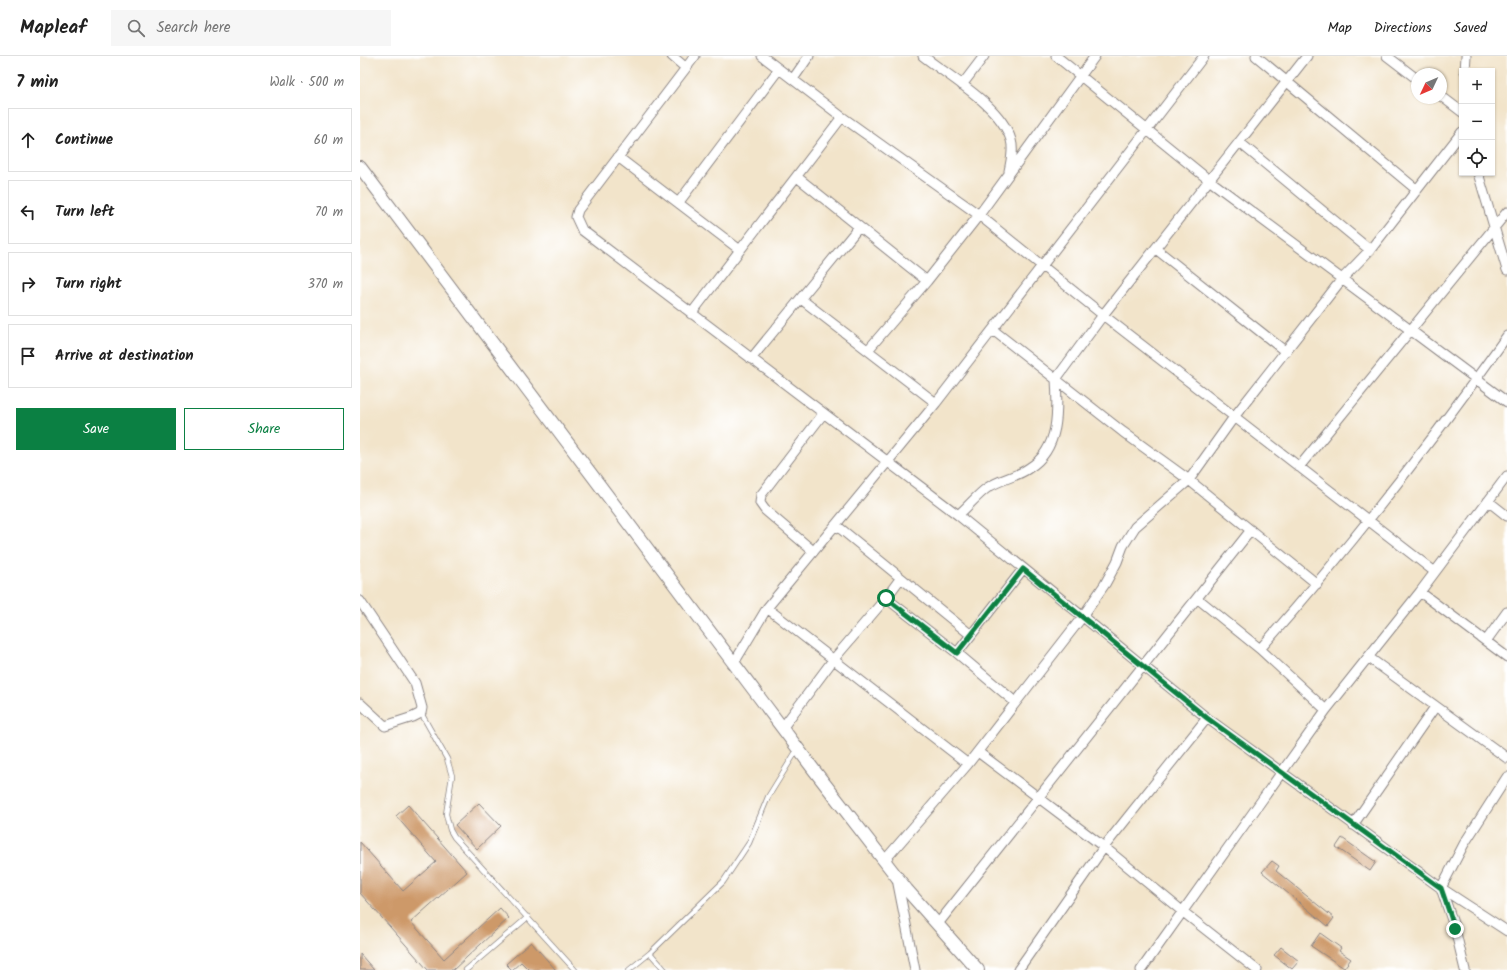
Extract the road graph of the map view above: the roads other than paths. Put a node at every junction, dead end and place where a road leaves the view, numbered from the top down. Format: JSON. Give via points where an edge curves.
{"nodes":[{"id":1,"x":672,"y":56,"type":"edge"},
{"id":2,"x":695,"y":56,"type":"edge"},
{"id":3,"x":762,"y":56,"type":"edge"},
{"id":4,"x":809,"y":56,"type":"edge"},
{"id":5,"x":923,"y":56,"type":"edge"},
{"id":6,"x":984,"y":56,"type":"edge"},
{"id":7,"x":1056,"y":56,"type":"edge"},
{"id":8,"x":1096,"y":56,"type":"edge"},
{"id":9,"x":1204,"y":56,"type":"edge"},
{"id":10,"x":1256,"y":56,"type":"edge"},
{"id":11,"x":1307,"y":56,"type":"edge"},
{"id":12,"x":1387,"y":56,"type":"edge"},
{"id":13,"x":1466,"y":56,"type":"edge"},
{"id":14,"x":686,"y":68,"type":"junction"},
{"id":15,"x":1466,"y":68,"type":"edge"},
{"id":16,"x":779,"y":69,"type":"junction"},
{"id":17,"x":1411,"y":74,"type":"edge"},
{"id":18,"x":1082,"y":76,"type":"junction"},
{"id":19,"x":792,"y":79,"type":"junction"},
{"id":20,"x":1287,"y":81,"type":"junction"},
{"id":21,"x":962,"y":85,"type":"junction"},
{"id":22,"x":1447,"y":101,"type":"edge"},
{"id":23,"x":1459,"y":110,"type":"edge"},
{"id":24,"x":842,"y":118,"type":"junction"},
{"id":25,"x":1148,"y":131,"type":"junction"},
{"id":26,"x":1459,"y":136,"type":"edge"},
{"id":27,"x":1239,"y":142,"type":"junction"},
{"id":28,"x":618,"y":157,"type":"junction"},
{"id":29,"x":360,"y":167,"type":"edge"},
{"id":30,"x":1008,"y":174,"type":"junction"},
{"id":31,"x":1479,"y":176,"type":"edge"},
{"id":32,"x":797,"y":177,"type":"junction"},
{"id":33,"x":1209,"y":180,"type":"junction"},
{"id":34,"x":1417,"y":190,"type":"junction"},
{"id":35,"x":678,"y":202,"type":"junction"},
{"id":36,"x":1507,"y":212,"type":"edge"},
{"id":37,"x":979,"y":215,"type":"junction"},
{"id":38,"x":1494,"y":226,"type":"junction"},
{"id":39,"x":858,"y":227,"type":"junction"},
{"id":40,"x":1156,"y":249,"type":"junction"},
{"id":41,"x":740,"y":250,"type":"junction"},
{"id":42,"x":1370,"y":250,"type":"junction"},
{"id":43,"x":1042,"y":266,"type":"junction"},
{"id":44,"x":1507,"y":270,"type":"edge"},
{"id":45,"x":1342,"y":280,"type":"junction"},
{"id":46,"x":927,"y":281,"type":"junction"},
{"id":47,"x":801,"y":299,"type":"junction"},
{"id":48,"x":692,"y":314,"type":"junction"},
{"id":49,"x":1103,"y":315,"type":"junction"},
{"id":50,"x":993,"y":330,"type":"junction"},
{"id":51,"x":1410,"y":331,"type":"junction"},
{"id":52,"x":1507,"y":336,"type":"edge"},
{"id":53,"x":868,"y":350,"type":"junction"},
{"id":54,"x":1286,"y":352,"type":"junction"},
{"id":55,"x":751,"y":359,"type":"junction"},
{"id":56,"x":1056,"y":379,"type":"junction"},
{"id":57,"x":1476,"y":379,"type":"junction"},
{"id":58,"x":1507,"y":402,"type":"edge"},
{"id":59,"x":936,"y":403,"type":"junction"},
{"id":60,"x":823,"y":414,"type":"junction"},
{"id":61,"x":1234,"y":418,"type":"junction"},
{"id":62,"x":889,"y":462,"type":"junction"},
{"id":63,"x":1299,"y":467,"type":"junction"},
{"id":64,"x":1507,"y":476,"type":"edge"},
{"id":65,"x":1188,"y":480,"type":"junction"},
{"id":66,"x":1488,"y":500,"type":"junction"},
{"id":67,"x":958,"y":515,"type":"junction"},
{"id":68,"x":1507,"y":516,"type":"edge"},
{"id":69,"x":1367,"y":521,"type":"junction"},
{"id":70,"x":836,"y":525,"type":"junction"},
{"id":71,"x":1250,"y":530,"type":"junction"},
{"id":72,"x":813,"y":551,"type":"junction"},
{"id":73,"x":1023,"y":569,"type":"junction"},
{"id":74,"x":1435,"y":572,"type":"junction"},
{"id":75,"x":900,"y":579,"type":"junction"},
{"id":76,"x":1317,"y":584,"type":"junction"},
{"id":77,"x":1420,"y":592,"type":"junction"},
{"id":78,"x":886,"y":598,"type":"junction"},
{"id":79,"x":1197,"y":598,"type":"junction"},
{"id":80,"x":360,"y":601,"type":"edge"},
{"id":81,"x":767,"y":608,"type":"junction"},
{"id":82,"x":1507,"y":612,"type":"edge"},
{"id":83,"x":1083,"y":616,"type":"junction"},
{"id":84,"x":971,"y":635,"type":"junction"},
{"id":85,"x":1486,"y":641,"type":"junction"},
{"id":86,"x":1260,"y":649,"type":"junction"},
{"id":87,"x":957,"y":653,"type":"junction"},
{"id":88,"x":1368,"y":657,"type":"junction"},
{"id":89,"x":1507,"y":657,"type":"edge"},
{"id":90,"x":834,"y":660,"type":"junction"},
{"id":91,"x":734,"y":663,"type":"junction"},
{"id":92,"x":1142,"y":666,"type":"junction"},
{"id":93,"x":1015,"y":702,"type":"junction"},
{"id":94,"x":360,"y":703,"type":"edge"},
{"id":95,"x":1435,"y":707,"type":"junction"},
{"id":96,"x":1326,"y":710,"type":"junction"},
{"id":97,"x":421,"y":712,"type":"junction"},
{"id":98,"x":1207,"y":718,"type":"junction"},
{"id":99,"x":783,"y":727,"type":"junction"},
{"id":100,"x":798,"y":749,"type":"junction"},
{"id":101,"x":978,"y":752,"type":"junction"},
{"id":102,"x":1507,"y":758,"type":"edge"},
{"id":103,"x":968,"y":764,"type":"junction"},
{"id":104,"x":1281,"y":771,"type":"junction"},
{"id":105,"x":1507,"y":777,"type":"edge"},
{"id":106,"x":1037,"y":798,"type":"junction"},
{"id":107,"x":1353,"y":825,"type":"junction"},
{"id":108,"x":1104,"y":847,"type":"junction"},
{"id":109,"x":884,"y":861,"type":"junction"},
{"id":110,"x":897,"y":877,"type":"junction"},
{"id":111,"x":1441,"y":888,"type":"junction"},
{"id":112,"x":1182,"y":912,"type":"junction"},
{"id":113,"x":528,"y":917,"type":"junction"},
{"id":114,"x":937,"y":925,"type":"junction"},
{"id":115,"x":1507,"y":931,"type":"edge"},
{"id":116,"x":650,"y":953,"type":"junction"},
{"id":117,"x":466,"y":970,"type":"edge"},
{"id":118,"x":575,"y":970,"type":"edge"},
{"id":119,"x":629,"y":970,"type":"edge"},
{"id":120,"x":665,"y":970,"type":"edge"},
{"id":121,"x":916,"y":970,"type":"edge"},
{"id":122,"x":978,"y":970,"type":"edge"},
{"id":123,"x":1018,"y":970,"type":"edge"},
{"id":124,"x":1141,"y":970,"type":"edge"},
{"id":125,"x":1258,"y":970,"type":"edge"},
{"id":126,"x":1465,"y":970,"type":"edge"}],
"edges":[{"from":1,"to":14,"type":"street"},
{"from":2,"to":14,"type":"street"},
{"from":3,"to":16,"type":"street"},
{"from":4,"to":19,"type":"street"},
{"from":5,"to":21,"type":"street"},
{"from":6,"to":21,"type":"street"},
{"from":7,"to":18,"type":"street"},
{"from":8,"to":18,"type":"street"},
{"from":9,"to":25,"type":"street"},
{"from":10,"to":20,"type":"street"},
{"from":11,"to":20,"type":"street"},
{"from":12,"to":17,"type":"street"},
{"from":13,"to":15,"type":"street"},
{"from":14,"to":28,"type":"street"},
{"from":16,"to":19,"type":"street"},
{"from":16,"to":35,"type":"street"},
{"from":18,"to":25,"type":"street"},
{"from":18,"to":30,"type":"street"},
{"from":19,"to":24,"type":"street"},
{"from":20,"to":27,"type":"street"},
{"from":20,"to":34,"type":"street"},
{"from":21,"to":30,"type":"street","via":[[998,116],[1006,129],[1011,141],[1012,154]]},
{"from":22,"to":23,"type":"street"},
{"from":24,"to":32,"type":"street"},
{"from":24,"to":37,"type":"street"},
{"from":25,"to":33,"type":"street"},
{"from":25,"to":43,"type":"street"},
{"from":26,"to":34,"type":"street"},
{"from":27,"to":33,"type":"street"},
{"from":27,"to":42,"type":"street"},
{"from":28,"to":35,"type":"street"},
{"from":28,"to":48,"type":"street","via":[[578,210],[578,224],[607,251]]},
{"from":29,"to":91,"type":"main road"},
{"from":30,"to":37,"type":"street"},
{"from":31,"to":38,"type":"street"},
{"from":32,"to":39,"type":"street"},
{"from":32,"to":41,"type":"street"},
{"from":33,"to":40,"type":"street"},
{"from":33,"to":45,"type":"street"},
{"from":34,"to":42,"type":"street"},
{"from":35,"to":41,"type":"street"},
{"from":36,"to":38,"type":"street"},
{"from":37,"to":43,"type":"street"},
{"from":37,"to":46,"type":"street"},
{"from":38,"to":44,"type":"street"},
{"from":38,"to":51,"type":"street"},
{"from":39,"to":46,"type":"street"},
{"from":39,"to":47,"type":"street"},
{"from":40,"to":49,"type":"street"},
{"from":40,"to":54,"type":"street"},
{"from":41,"to":48,"type":"street"},
{"from":42,"to":45,"type":"street"},
{"from":43,"to":49,"type":"street"},
{"from":43,"to":50,"type":"street"},
{"from":45,"to":51,"type":"street"},
{"from":45,"to":54,"type":"street"},
{"from":46,"to":53,"type":"street"},
{"from":47,"to":53,"type":"street"},
{"from":47,"to":55,"type":"street"},
{"from":48,"to":55,"type":"street"},
{"from":49,"to":56,"type":"street"},
{"from":49,"to":61,"type":"street"},
{"from":50,"to":56,"type":"street"},
{"from":50,"to":59,"type":"street"},
{"from":51,"to":57,"type":"street"},
{"from":51,"to":63,"type":"street"},
{"from":52,"to":57,"type":"street"},
{"from":53,"to":59,"type":"street"},
{"from":54,"to":61,"type":"street"},
{"from":55,"to":60,"type":"street"},
{"from":56,"to":65,"type":"street"},
{"from":56,"to":67,"type":"street","via":[[1056,425],[1045,453],[1028,469],[987,488]]},
{"from":57,"to":58,"type":"street"},
{"from":57,"to":69,"type":"street"},
{"from":59,"to":62,"type":"street"},
{"from":60,"to":62,"type":"street"},
{"from":60,"to":72,"type":"street","via":[[761,495],[760,503]]},
{"from":61,"to":63,"type":"street"},
{"from":61,"to":65,"type":"street"},
{"from":62,"to":67,"type":"street"},
{"from":62,"to":70,"type":"street"},
{"from":63,"to":69,"type":"street"},
{"from":64,"to":66,"type":"street"},
{"from":65,"to":71,"type":"street"},
{"from":65,"to":83,"type":"street","via":[[1135,527],[1105,584]]},
{"from":66,"to":68,"type":"street"},
{"from":66,"to":74,"type":"street"},
{"from":67,"to":73,"type":"street"},
{"from":69,"to":74,"type":"street"},
{"from":69,"to":76,"type":"street"},
{"from":70,"to":72,"type":"street"},
{"from":70,"to":75,"type":"street"},
{"from":71,"to":76,"type":"street"},
{"from":71,"to":79,"type":"street"},
{"from":72,"to":81,"type":"street"},
{"from":73,"to":83,"type":"street"},
{"from":73,"to":84,"type":"street"},
{"from":74,"to":77,"type":"street"},
{"from":75,"to":78,"type":"street"},
{"from":75,"to":84,"type":"street"},
{"from":76,"to":86,"type":"street"},
{"from":77,"to":85,"type":"street"},
{"from":77,"to":88,"type":"street"},
{"from":78,"to":87,"type":"street"},
{"from":78,"to":90,"type":"street"},
{"from":79,"to":86,"type":"street"},
{"from":79,"to":92,"type":"street"},
{"from":80,"to":97,"type":"street","via":[[415,683]]},
{"from":81,"to":90,"type":"street"},
{"from":81,"to":91,"type":"street"},
{"from":82,"to":85,"type":"street"},
{"from":83,"to":92,"type":"street"},
{"from":83,"to":93,"type":"street"},
{"from":84,"to":87,"type":"street"},
{"from":85,"to":89,"type":"street"},
{"from":86,"to":96,"type":"street"},
{"from":87,"to":93,"type":"street"},
{"from":88,"to":95,"type":"street"},
{"from":88,"to":96,"type":"street"},
{"from":90,"to":99,"type":"street"},
{"from":90,"to":103,"type":"street"},
{"from":91,"to":99,"type":"main road"},
{"from":92,"to":98,"type":"street"},
{"from":92,"to":106,"type":"street"},
{"from":93,"to":101,"type":"street"},
{"from":94,"to":97,"type":"street","via":[[385,726]]},
{"from":95,"to":102,"type":"street"},
{"from":95,"to":107,"type":"street"},
{"from":96,"to":104,"type":"street"},
{"from":97,"to":113,"type":"lane","via":[[446,759],[452,776],[446,814],[450,830]]},
{"from":98,"to":104,"type":"street"},
{"from":98,"to":108,"type":"street"},
{"from":99,"to":100,"type":"main road"},
{"from":100,"to":109,"type":"main road"},
{"from":100,"to":116,"type":"lane","via":[[768,797],[749,844],[723,882]]},
{"from":101,"to":103,"type":"street"},
{"from":101,"to":106,"type":"street"},
{"from":103,"to":109,"type":"street"},
{"from":104,"to":107,"type":"street"},
{"from":104,"to":112,"type":"street"},
{"from":105,"to":111,"type":"street","via":[[1464,844]]},
{"from":106,"to":108,"type":"street"},
{"from":106,"to":114,"type":"street"},
{"from":107,"to":111,"type":"street"},
{"from":108,"to":112,"type":"street"},
{"from":108,"to":123,"type":"street"},
{"from":109,"to":110,"type":"main road"},
{"from":110,"to":114,"type":"main road"},
{"from":110,"to":121,"type":"street"},
{"from":111,"to":115,"type":"street"},
{"from":111,"to":126,"type":"street"},
{"from":112,"to":124,"type":"street"},
{"from":112,"to":125,"type":"street"},
{"from":113,"to":117,"type":"lane"},
{"from":113,"to":118,"type":"lane"},
{"from":114,"to":122,"type":"main road"},
{"from":116,"to":119,"type":"lane"},
{"from":116,"to":120,"type":"lane"}]}
